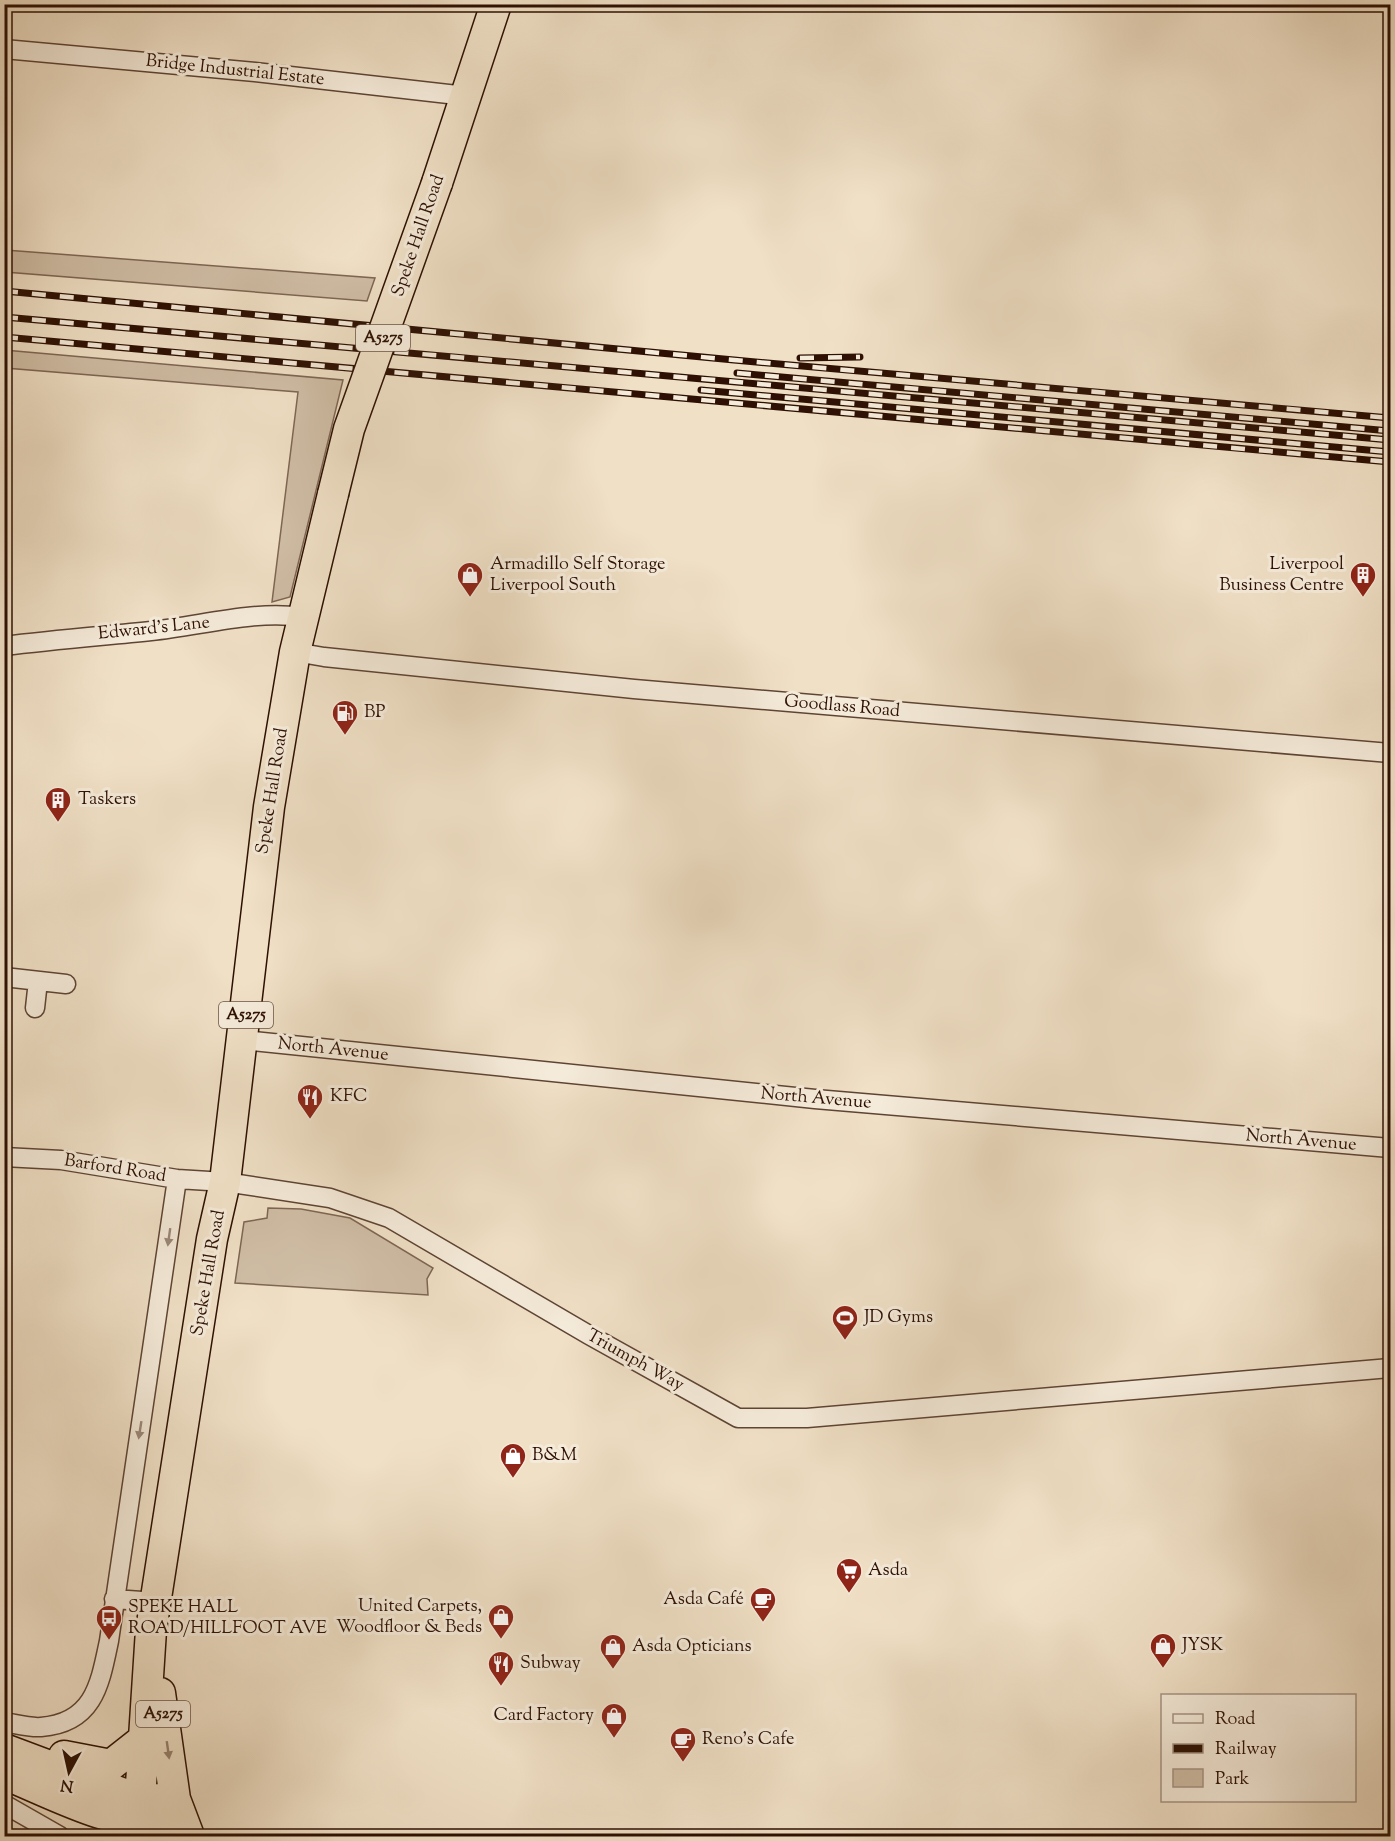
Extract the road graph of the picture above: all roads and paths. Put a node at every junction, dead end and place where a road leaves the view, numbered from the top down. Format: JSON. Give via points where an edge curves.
{"nodes":[{"id":1,"x":496,"y":4,"type":"edge"},
{"id":2,"x":4,"y":49,"type":"edge"},
{"id":3,"x":466,"y":96,"type":"junction"},
{"id":4,"x":302,"y":617,"type":"junction"},
{"id":5,"x":4,"y":646,"type":"edge"},
{"id":6,"x":295,"y":652,"type":"junction"},
{"id":7,"x":1390,"y":753,"type":"edge"},
{"id":8,"x":4,"y":977,"type":"edge"},
{"id":9,"x":38,"y":981,"type":"junction"},
{"id":10,"x":66,"y":984,"type":"dead end"},
{"id":11,"x":35,"y":1008,"type":"dead end"},
{"id":12,"x":243,"y":1040,"type":"junction"},
{"id":13,"x":1390,"y":1148,"type":"edge"},
{"id":14,"x":4,"y":1157,"type":"edge"},
{"id":15,"x":177,"y":1179,"type":"junction"},
{"id":16,"x":225,"y":1182,"type":"junction"},
{"id":17,"x":1390,"y":1368,"type":"edge"},
{"id":18,"x":114,"y":1599,"type":"junction"},
{"id":19,"x":154,"y":1616,"type":"junction"},
{"id":20,"x":4,"y":1722,"type":"edge"},
{"id":21,"x":144,"y":1738,"type":"junction"},
{"id":22,"x":4,"y":1747,"type":"edge"},
{"id":23,"x":4,"y":1774,"type":"edge"},
{"id":24,"x":4,"y":1804,"type":"edge"},
{"id":25,"x":94,"y":1811,"type":"junction"},
{"id":26,"x":182,"y":1819,"type":"edge"},
{"id":27,"x":147,"y":1820,"type":"edge"},
{"id":28,"x":60,"y":1836,"type":"edge"},
{"id":29,"x":112,"y":1836,"type":"edge"}],
"edges":[{"from":1,"to":3,"type":"highway","name":"Speke Hall Road","number":"A5275"},
{"from":2,"to":3,"type":"street","name":"Bridge Industrial Estate"},
{"from":3,"to":4,"type":"highway","name":"Speke Hall Road","number":"A5275","bridge":true,"via":[[349,429]]},
{"from":4,"to":5,"type":"street","name":"Edward's Lane","via":[[279,614]]},
{"from":4,"to":6,"type":"highway","name":"Speke Hall Road","number":"A5275"},
{"from":6,"to":7,"type":"street","name":"Goodlass Road","via":[[634,689]]},
{"from":6,"to":12,"type":"highway","name":"Speke Hall Road","number":"A5275","via":[[264,843]]},
{"from":8,"to":9,"type":"street"},
{"from":9,"to":10,"type":"street"},
{"from":9,"to":11,"type":"street"},
{"from":12,"to":13,"type":"street","name":"North Avenue","via":[[815,1099]]},
{"from":12,"to":16,"type":"highway","name":"Speke Hall Road","number":"A5275"},
{"from":14,"to":15,"type":"street","name":"Barford Road","via":[[61,1160]]},
{"from":15,"to":16,"type":"street","name":"Barford Road"},
{"from":15,"to":18,"type":"street","one_way":true},
{"from":16,"to":17,"type":"street","name":"Triumph Way","via":[[330,1198],[389,1218],[738,1418],[807,1418]]},
{"from":16,"to":19,"type":"highway","name":"Speke Hall Road","number":"A5275","via":[[212,1239]]},
{"from":18,"to":19,"type":"street"},
{"from":18,"to":20,"type":"street","via":[[100,1684],[90,1704],[76,1717],[41,1728]]},
{"from":19,"to":21,"type":"highway","name":"Speke Hall Road","number":"A5275"},
{"from":19,"to":26,"type":"highway","name":"Speke Hall Road","number":"A5275","one_way":true},
{"from":21,"to":22,"type":"highway","via":[[111,1766]]},
{"from":21,"to":27,"type":"highway","name":"Speke Hall Road","number":"A5275"},
{"from":22,"to":27,"type":"highway"},
{"from":23,"to":25,"type":"highway"},
{"from":24,"to":28,"type":"street"},
{"from":25,"to":27,"type":"highway"},
{"from":25,"to":29,"type":"highway"},
{"from":26,"to":27,"type":"highway"}]}
